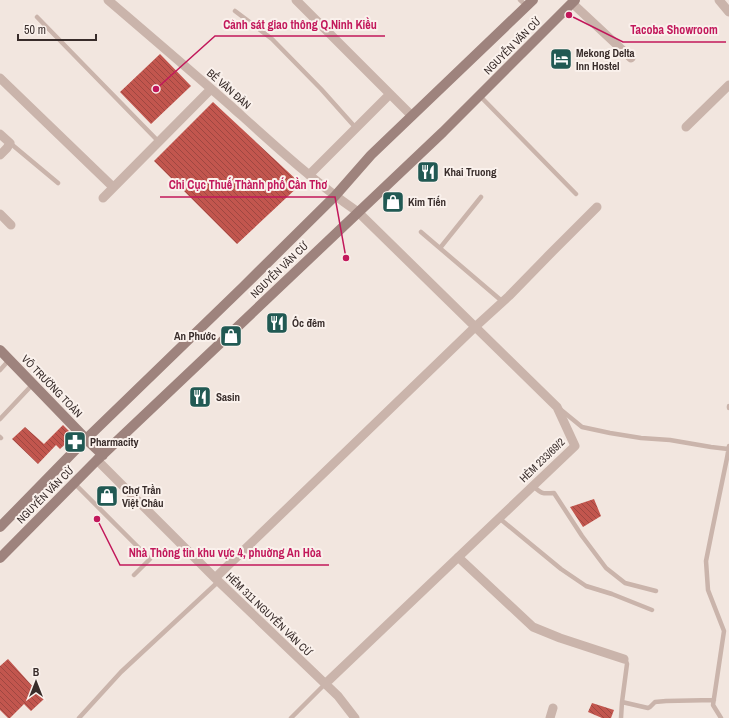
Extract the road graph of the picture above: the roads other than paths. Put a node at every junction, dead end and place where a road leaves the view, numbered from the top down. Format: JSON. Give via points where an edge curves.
{"nodes":[{"id":1,"x":108,"y":0,"type":"edge"},
{"id":2,"x":296,"y":0,"type":"edge"},
{"id":3,"x":719,"y":0,"type":"edge"},
{"id":4,"x":527,"y":2,"type":"edge"},
{"id":5,"x":573,"y":2,"type":"edge"},
{"id":6,"x":235,"y":11,"type":"dead end"},
{"id":7,"x":729,"y":12,"type":"edge"},
{"id":8,"x":37,"y":17,"type":"dead end"},
{"id":9,"x":631,"y":58,"type":"dead end"},
{"id":10,"x":0,"y":78,"type":"edge"},
{"id":11,"x":729,"y":85,"type":"edge"},
{"id":12,"x":211,"y":88,"type":"junction"},
{"id":13,"x":390,"y":94,"type":"junction"},
{"id":14,"x":479,"y":96,"type":"junction"},
{"id":15,"x":412,"y":116,"type":"junction"},
{"id":16,"x":686,"y":127,"type":"dead end"},
{"id":17,"x":355,"y":128,"type":"junction"},
{"id":18,"x":0,"y":134,"type":"edge"},
{"id":19,"x":158,"y":142,"type":"junction"},
{"id":20,"x":10,"y":143,"type":"junction"},
{"id":21,"x":0,"y":155,"type":"edge"},
{"id":22,"x":309,"y":175,"type":"junction"},
{"id":23,"x":58,"y":183,"type":"dead end"},
{"id":24,"x":113,"y":187,"type":"junction"},
{"id":25,"x":576,"y":194,"type":"dead end"},
{"id":26,"x":334,"y":196,"type":"junction"},
{"id":27,"x":481,"y":197,"type":"dead end"},
{"id":28,"x":103,"y":198,"type":"dead end"},
{"id":29,"x":597,"y":207,"type":"dead end"},
{"id":30,"x":358,"y":212,"type":"junction"},
{"id":31,"x":0,"y":214,"type":"edge"},
{"id":32,"x":11,"y":225,"type":"dead end"},
{"id":33,"x":421,"y":232,"type":"dead end"},
{"id":34,"x":440,"y":248,"type":"junction"},
{"id":35,"x":503,"y":302,"type":"junction"},
{"id":36,"x":475,"y":327,"type":"junction"},
{"id":37,"x":0,"y":350,"type":"edge"},
{"id":38,"x":9,"y":360,"type":"junction"},
{"id":39,"x":0,"y":370,"type":"edge"},
{"id":40,"x":33,"y":384,"type":"junction"},
{"id":41,"x":557,"y":407,"type":"junction"},
{"id":42,"x":0,"y":419,"type":"edge"},
{"id":43,"x":86,"y":439,"type":"junction"},
{"id":44,"x":728,"y":447,"type":"edge"},
{"id":45,"x":100,"y":458,"type":"junction"},
{"id":46,"x":74,"y":484,"type":"junction"},
{"id":47,"x":533,"y":486,"type":"junction"},
{"id":48,"x":499,"y":518,"type":"junction"},
{"id":49,"x":0,"y":527,"type":"edge"},
{"id":50,"x":458,"y":557,"type":"junction"},
{"id":51,"x":0,"y":558,"type":"edge"},
{"id":52,"x":134,"y":575,"type":"dead end"},
{"id":53,"x":217,"y":579,"type":"junction"},
{"id":54,"x":656,"y":591,"type":"dead end"},
{"id":55,"x":652,"y":610,"type":"dead end"},
{"id":56,"x":624,"y":659,"type":"joint"},
{"id":57,"x":325,"y":684,"type":"junction"},
{"id":58,"x":714,"y":700,"type":"junction"},
{"id":59,"x":622,"y":702,"type":"junction"},
{"id":60,"x":553,"y":708,"type":"dead end"},
{"id":61,"x":79,"y":718,"type":"edge"},
{"id":62,"x":291,"y":718,"type":"edge"},
{"id":63,"x":355,"y":718,"type":"edge"},
{"id":64,"x":550,"y":718,"type":"edge"},
{"id":65,"x":621,"y":718,"type":"edge"},
{"id":66,"x":721,"y":718,"type":"edge"}],
"edges":[{"from":1,"to":12,"type":"street","name":"BẾ VĂN ĐÀN"},
{"from":2,"to":13,"type":"street"},
{"from":3,"to":7,"type":"street"},
{"from":4,"to":15,"type":"main road","name":"NGUYỄN VĂN CỪ"},
{"from":5,"to":9,"type":"street"},
{"from":5,"to":14,"type":"main road","name":"NGUYỄN VĂN CỪ"},
{"from":6,"to":17,"type":"lane","via":[[272,39]]},
{"from":8,"to":19,"type":"lane"},
{"from":10,"to":24,"type":"street"},
{"from":11,"to":16,"type":"street"},
{"from":12,"to":19,"type":"street"},
{"from":12,"to":22,"type":"street","name":"BẾ VĂN ĐÀN"},
{"from":13,"to":15,"type":"street"},
{"from":13,"to":17,"type":"street"},
{"from":14,"to":25,"type":"lane"},
{"from":14,"to":30,"type":"main road","name":"NGUYỄN VĂN CỪ"},
{"from":15,"to":26,"type":"main road","name":"NGUYỄN VĂN CỪ","via":[[371,155]]},
{"from":17,"to":22,"type":"street"},
{"from":18,"to":20,"type":"street"},
{"from":19,"to":24,"type":"street"},
{"from":20,"to":21,"type":"street"},
{"from":20,"to":23,"type":"lane"},
{"from":22,"to":26,"type":"street","name":"BẾ VĂN ĐÀN"},
{"from":24,"to":28,"type":"street"},
{"from":26,"to":30,"type":"street","name":"HẺM 233/69/2"},
{"from":26,"to":43,"type":"main road","name":"NGUYỄN VĂN CỪ"},
{"from":27,"to":34,"type":"lane"},
{"from":29,"to":35,"type":"street"},
{"from":30,"to":36,"type":"street","name":"HẺM 233/69/2"},
{"from":30,"to":45,"type":"main road","name":"NGUYỄN VĂN CỪ"},
{"from":31,"to":32,"type":"street"},
{"from":33,"to":34,"type":"lane"},
{"from":34,"to":35,"type":"lane"},
{"from":35,"to":36,"type":"street"},
{"from":36,"to":41,"type":"street","name":"HẺM 233/69/2"},
{"from":36,"to":53,"type":"street"},
{"from":37,"to":38,"type":"main road","name":"VÕ TRƯỜNG TOẢN"},
{"from":38,"to":39,"type":"lane"},
{"from":38,"to":40,"type":"main road","name":"VÕ TRƯỜNG TOẢN"},
{"from":40,"to":42,"type":"lane"},
{"from":40,"to":43,"type":"main road","name":"VÕ TRƯỜNG TOẢN"},
{"from":41,"to":44,"type":"lane","via":[[582,427],[626,436]]},
{"from":41,"to":47,"type":"street","name":"HẺM 233/69/2","via":[[575,446]]},
{"from":43,"to":45,"type":"main road","name":"VÕ TRƯỜNG TOẢN"},
{"from":43,"to":49,"type":"main road","name":"NGUYỄN VĂN CỪ"},
{"from":44,"to":58,"type":"lane","via":[[706,561],[708,590],[724,631]]},
{"from":45,"to":46,"type":"main road","name":"NGUYỄN VĂN CỪ"},
{"from":45,"to":53,"type":"street","name":"HẺM 311 NGUYỄN VĂN CỪ"},
{"from":46,"to":51,"type":"main road","name":"NGUYỄN VĂN CỪ"},
{"from":46,"to":52,"type":"lane","via":[[150,559]]},
{"from":47,"to":48,"type":"street","name":"HẺM 233/69/2"},
{"from":47,"to":54,"type":"lane","via":[[540,493],[554,493],[606,568],[625,583]]},
{"from":48,"to":50,"type":"street","name":"HẺM 233/69/2"},
{"from":48,"to":55,"type":"lane","via":[[586,586]]},
{"from":50,"to":56,"type":"street","via":[[533,628]]},
{"from":50,"to":57,"type":"street","name":"HẺM 233/69/2"},
{"from":53,"to":57,"type":"street","name":"HẺM 311 NGUYỄN VĂN CỪ"},
{"from":53,"to":61,"type":"lane","via":[[121,672]]},
{"from":56,"to":59,"type":"lane","via":[[627,664]]},
{"from":57,"to":62,"type":"lane"},
{"from":57,"to":63,"type":"street","name":"HẺM 311 NGUYỄN VĂN CỪ"},
{"from":58,"to":59,"type":"lane","via":[[655,702],[650,708]]},
{"from":58,"to":66,"type":"lane","via":[[713,705]]},
{"from":59,"to":65,"type":"lane"},
{"from":60,"to":64,"type":"street"}]}
